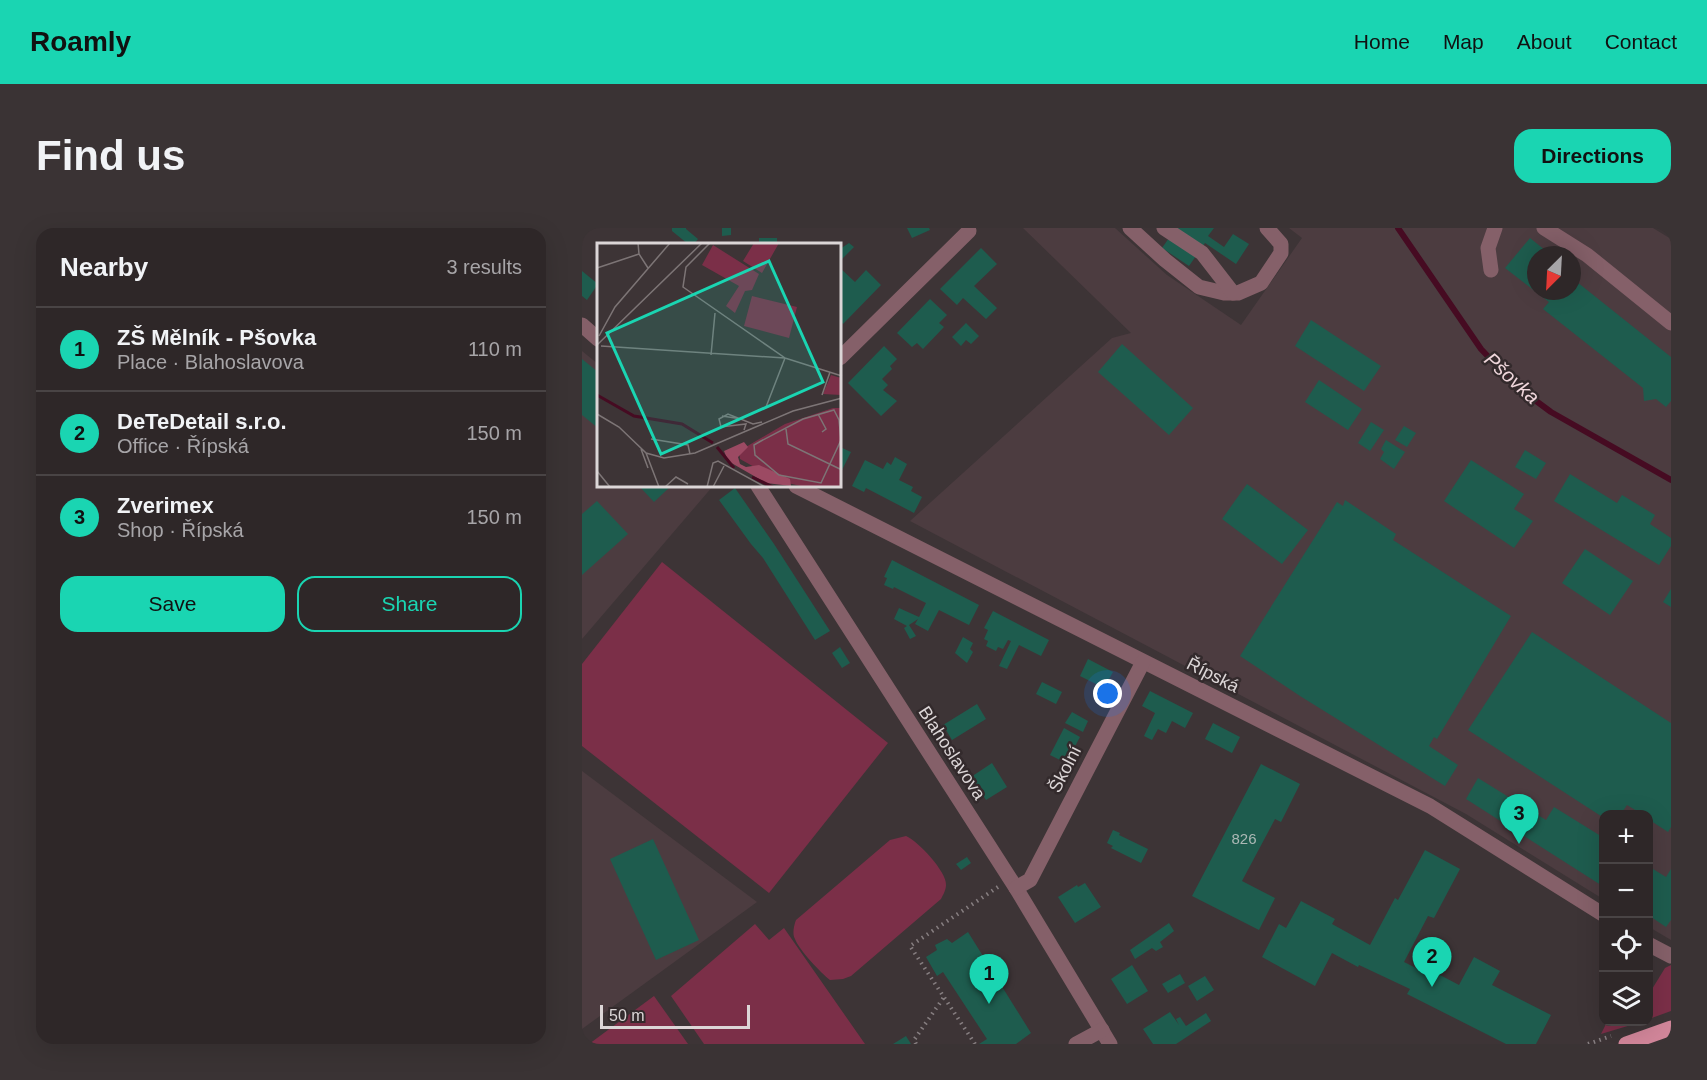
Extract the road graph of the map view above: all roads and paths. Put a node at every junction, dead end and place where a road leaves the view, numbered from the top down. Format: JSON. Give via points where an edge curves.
{"nodes":[{"id":1,"x":1130,"y":228,"type":"edge"},
{"id":2,"x":1164,"y":228,"type":"edge"},
{"id":3,"x":1267,"y":228,"type":"edge"},
{"id":4,"x":1495,"y":228,"type":"edge"},
{"id":5,"x":1544,"y":228,"type":"edge"},
{"id":6,"x":969,"y":231,"type":"dead end"},
{"id":7,"x":1491,"y":270,"type":"dead end"},
{"id":8,"x":1233,"y":293,"type":"junction"},
{"id":9,"x":1671,"y":322,"type":"edge"},
{"id":10,"x":582,"y":325,"type":"edge"},
{"id":11,"x":597,"y":338,"type":"edge"},
{"id":12,"x":842,"y":356,"type":"edge"},
{"id":13,"x":759,"y":488,"type":"edge"},
{"id":14,"x":800,"y":488,"type":"edge"},
{"id":15,"x":1143,"y":662,"type":"junction"},
{"id":16,"x":999,"y":886,"type":"dead end"},
{"id":17,"x":1016,"y":888,"type":"junction"},
{"id":18,"x":1599,"y":912,"type":"edge"},
{"id":19,"x":1653,"y":947,"type":"edge"},
{"id":20,"x":1671,"y":956,"type":"edge"},
{"id":21,"x":944,"y":997,"type":"junction"},
{"id":22,"x":1671,"y":1028,"type":"edge"},
{"id":23,"x":1102,"y":1030,"type":"junction"},
{"id":24,"x":916,"y":1044,"type":"edge"},
{"id":25,"x":975,"y":1044,"type":"edge"},
{"id":26,"x":1076,"y":1044,"type":"edge"},
{"id":27,"x":1110,"y":1044,"type":"edge"},
{"id":28,"x":1626,"y":1044,"type":"edge"}],
"edges":[{"from":1,"to":8,"type":"street","via":[[1199,287]]},
{"from":2,"to":8,"type":"street","via":[[1202,253]]},
{"from":3,"to":8,"type":"street","via":[[1281,244],[1281,253],[1261,283]]},
{"from":4,"to":7,"type":"street","via":[[1488,248]]},
{"from":5,"to":9,"type":"street","via":[[1587,255]]},
{"from":6,"to":12,"type":"street"},
{"from":10,"to":11,"type":"street"},
{"from":13,"to":17,"type":"street","name":"Blahoslavova"},
{"from":14,"to":15,"type":"street","name":"Řípská"},
{"from":15,"to":17,"type":"street","name":"Školní","via":[[1030,880]]},
{"from":15,"to":18,"type":"street","name":"Řípská","via":[[1430,806]]},
{"from":16,"to":21,"type":"path","via":[[910,946]]},
{"from":17,"to":23,"type":"street","name":"Blahoslavova"},
{"from":19,"to":20,"type":"street"},
{"from":21,"to":24,"type":"path","via":[[914,1040]]},
{"from":21,"to":25,"type":"path"},
{"from":22,"to":28,"type":"main road"},
{"from":23,"to":26,"type":"street"},
{"from":23,"to":27,"type":"street","name":"Blahoslavova"}]}
